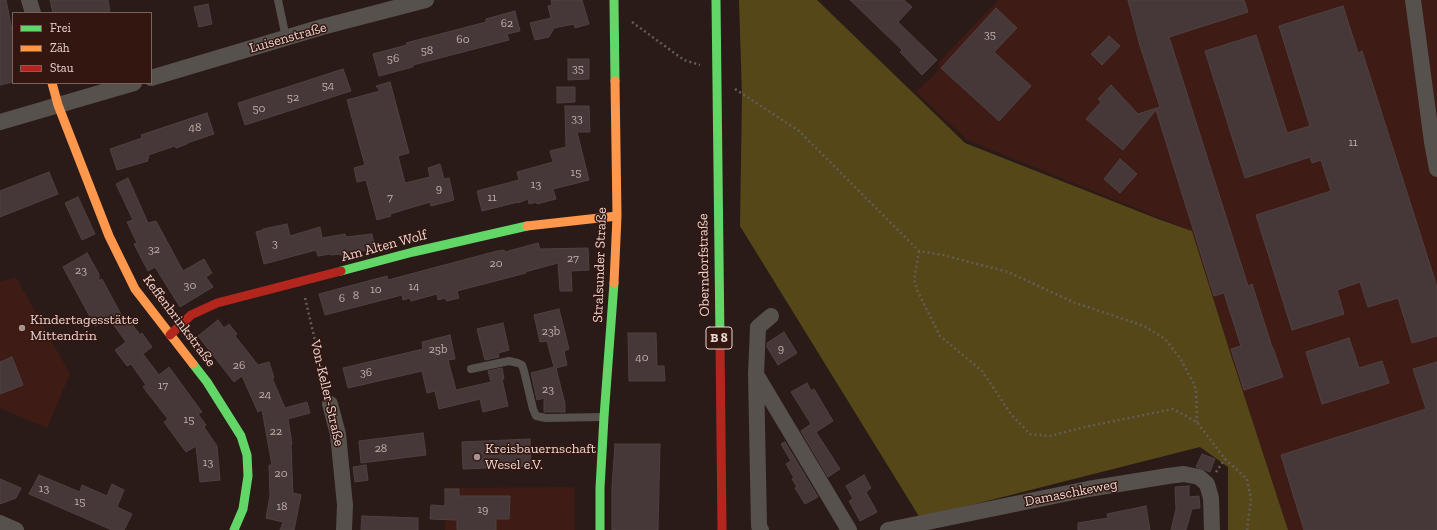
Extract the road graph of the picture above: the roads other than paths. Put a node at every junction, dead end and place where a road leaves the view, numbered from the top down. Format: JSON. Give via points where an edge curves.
{"nodes":[{"id":1,"x":29,"y":0,"type":"edge"},
{"id":2,"x":278,"y":0,"type":"edge"},
{"id":3,"x":426,"y":0,"type":"edge"},
{"id":4,"x":716,"y":0,"type":"edge"},
{"id":5,"x":1413,"y":0,"type":"edge"},
{"id":6,"x":615,"y":5,"type":"edge"},
{"id":7,"x":33,"y":12,"type":"edge"},
{"id":8,"x":286,"y":38,"type":"junction"},
{"id":9,"x":152,"y":78,"type":"edge"},
{"id":10,"x":52,"y":84,"type":"edge"},
{"id":11,"x":131,"y":84,"type":"edge"},
{"id":12,"x":58,"y":106,"type":"junction"},
{"id":13,"x":0,"y":122,"type":"edge"},
{"id":14,"x":1437,"y":169,"type":"edge"},
{"id":15,"x":617,"y":216,"type":"junction"},
{"id":16,"x":771,"y":316,"type":"dead end"},
{"id":17,"x":170,"y":335,"type":"junction"},
{"id":18,"x":470,"y":369,"type":"dead end"},
{"id":19,"x":756,"y":374,"type":"junction"},
{"id":20,"x":330,"y":404,"type":"road end"},
{"id":21,"x":604,"y":417,"type":"junction"},
{"id":22,"x":0,"y":523,"type":"edge"},
{"id":23,"x":16,"y":530,"type":"edge"},
{"id":24,"x":234,"y":530,"type":"edge"},
{"id":25,"x":344,"y":530,"type":"edge"},
{"id":26,"x":600,"y":530,"type":"edge"},
{"id":27,"x":722,"y":530,"type":"edge"},
{"id":28,"x":761,"y":530,"type":"edge"},
{"id":29,"x":849,"y":530,"type":"edge"},
{"id":30,"x":888,"y":530,"type":"edge"},
{"id":31,"x":1212,"y":530,"type":"edge"}],
"edges":[{"from":1,"to":7,"type":"street"},
{"from":2,"to":8,"type":"lane"},
{"from":3,"to":8,"type":"street","name":"Luisenstraße"},
{"from":4,"to":27,"type":"street","name":"Oberndorfstraße","number":"B 8"},
{"from":5,"to":14,"type":"street"},
{"from":6,"to":15,"type":"street","name":"Stralsunder Straße"},
{"from":8,"to":9,"type":"street","name":"Luisenstraße"},
{"from":10,"to":12,"type":"street","name":"Keffenbrinkstraße"},
{"from":11,"to":12,"type":"street"},
{"from":12,"to":13,"type":"street"},
{"from":12,"to":17,"type":"street","name":"Keffenbrinkstraße","via":[[109,236],[135,289]]},
{"from":15,"to":17,"type":"street","name":"Am Alten Wolf","via":[[518,227],[218,303],[191,315]]},
{"from":15,"to":21,"type":"street","name":"Stralsunder Straße","via":[[613,311]]},
{"from":16,"to":19,"type":"street","via":[[758,327]]},
{"from":17,"to":24,"type":"street","name":"Keffenbrinkstraße","via":[[207,382],[241,436],[247,455],[248,476],[243,509]]},
{"from":18,"to":21,"type":"lane","via":[[509,361],[518,362],[522,365],[536,416]]},
{"from":19,"to":28,"type":"street"},
{"from":19,"to":29,"type":"street"},
{"from":20,"to":25,"type":"street","name":"Von-Keller-Straße","via":[[338,434],[345,505]]},
{"from":21,"to":26,"type":"street","name":"Stralsunder Straße"},
{"from":22,"to":23,"type":"street"},
{"from":30,"to":31,"type":"street","name":"Damaschkeweg","via":[[1088,489],[1184,474],[1199,477],[1207,484],[1212,498]]}]}
